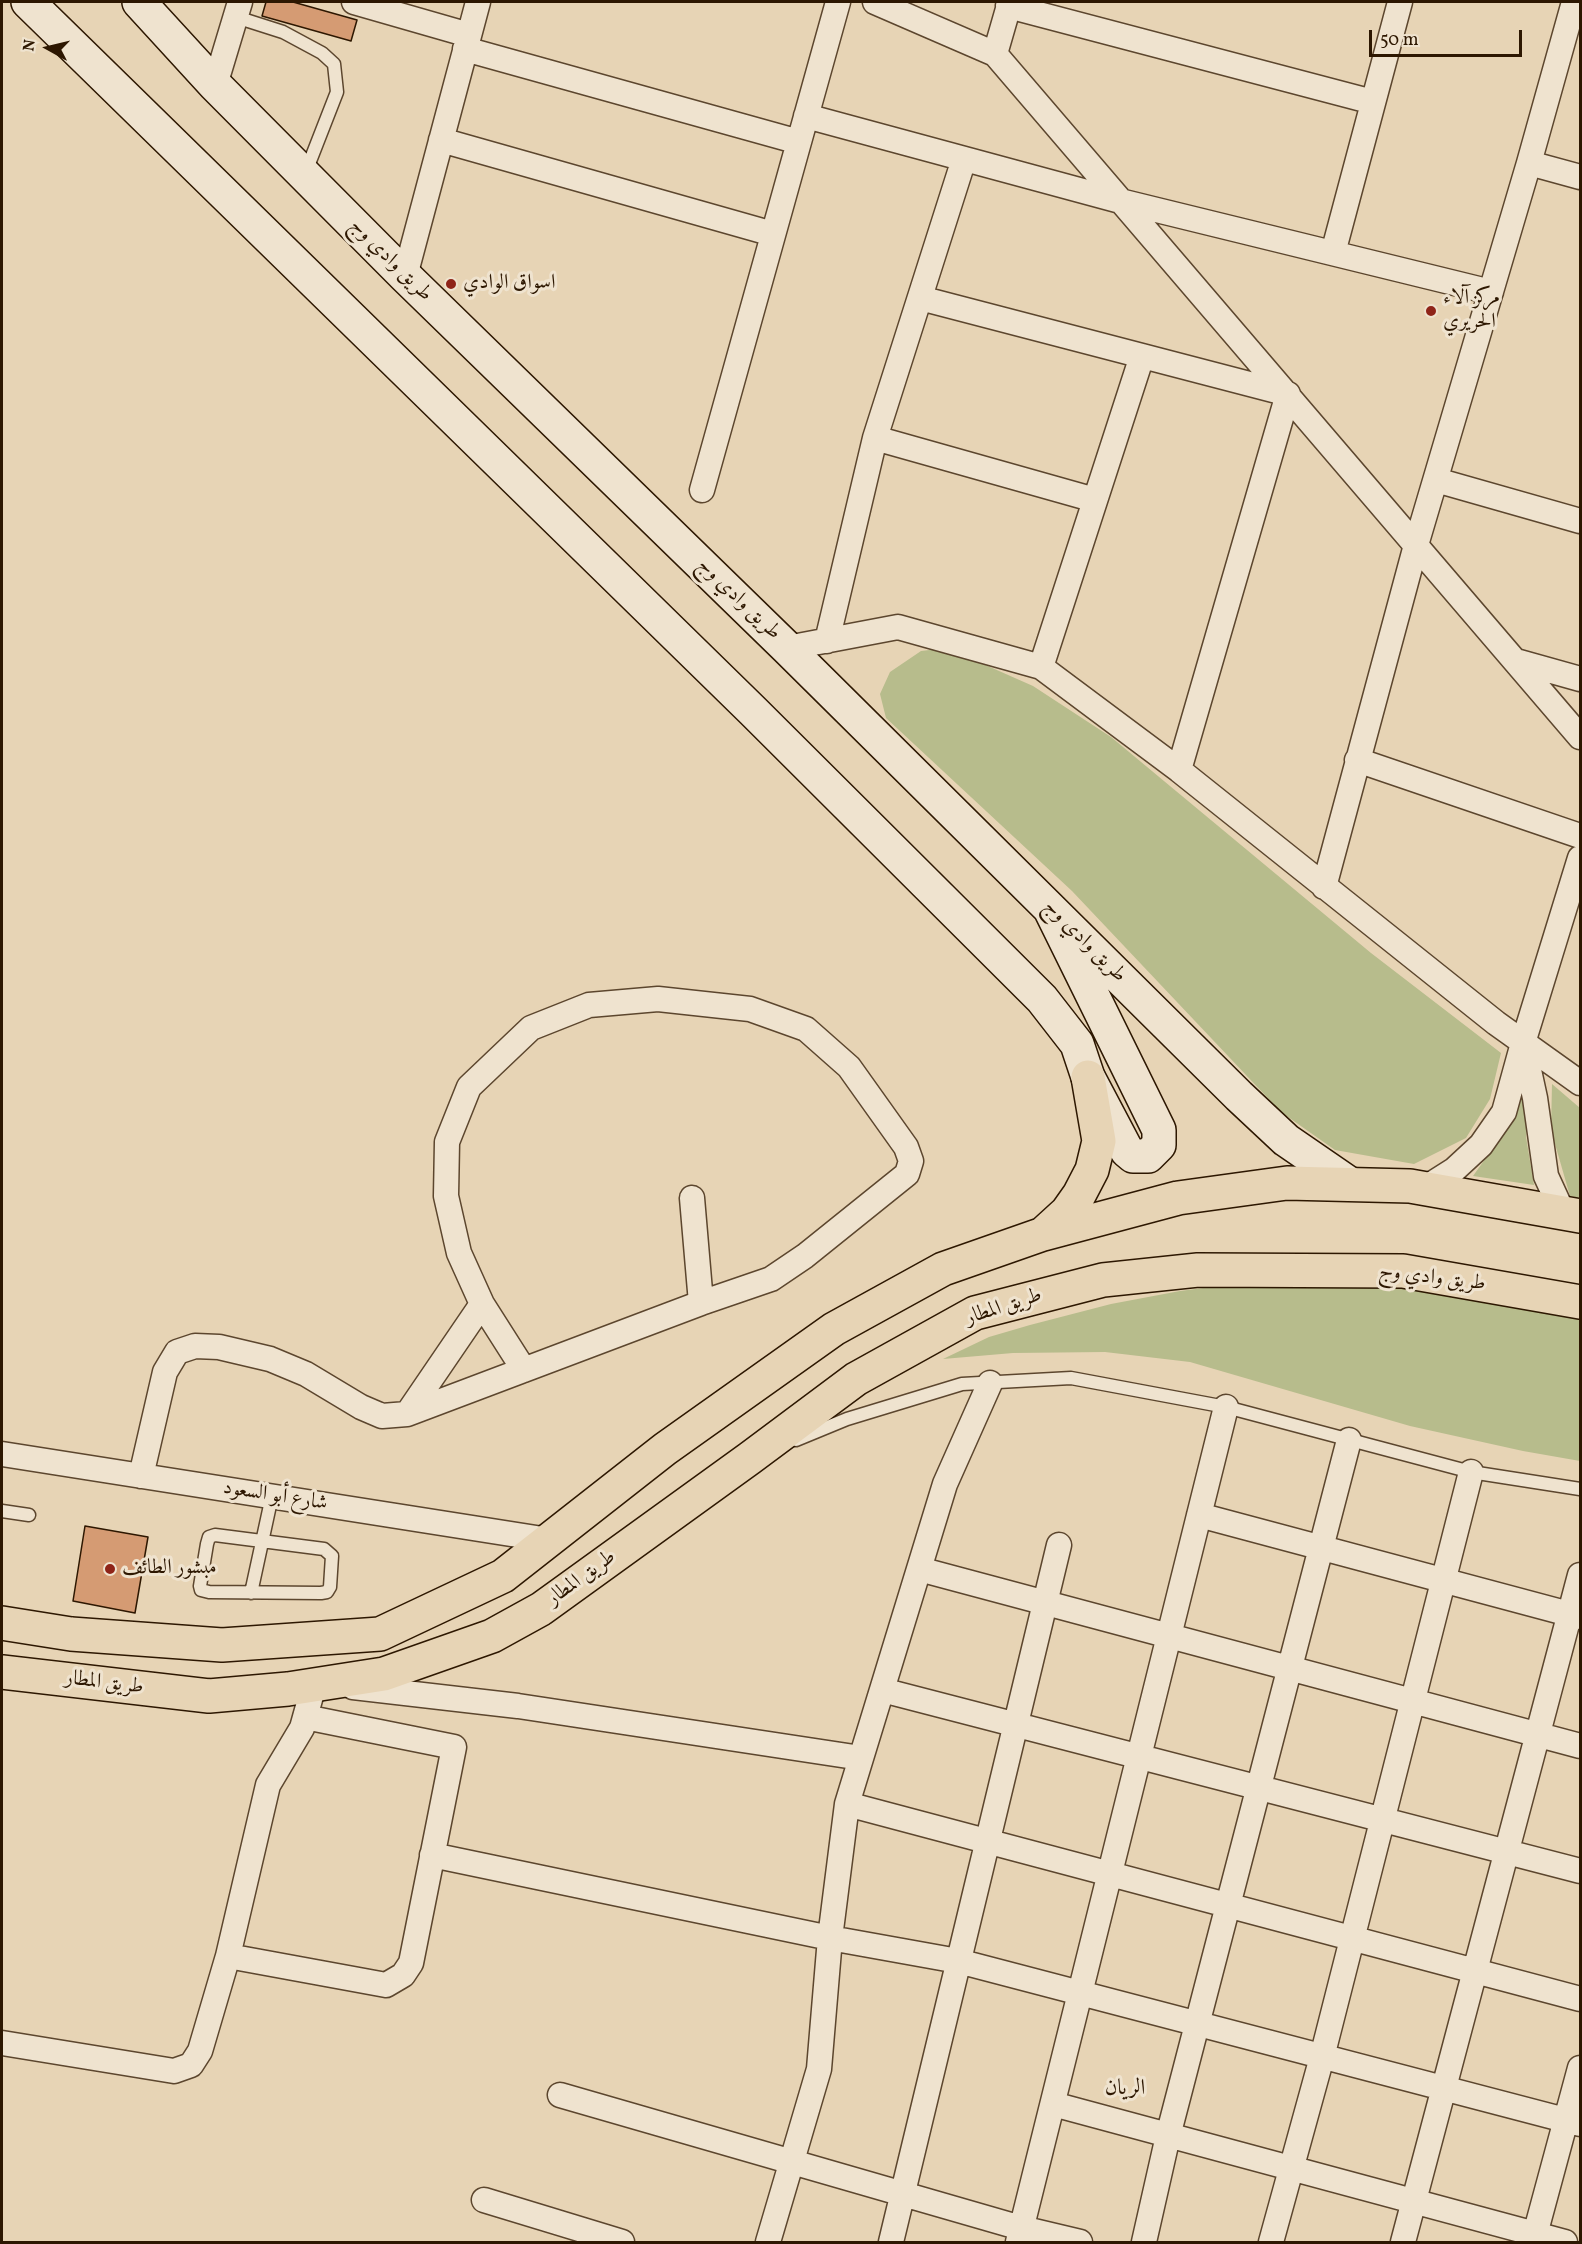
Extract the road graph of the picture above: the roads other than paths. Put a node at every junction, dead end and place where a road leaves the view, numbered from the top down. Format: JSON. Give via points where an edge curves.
{"nodes":[{"id":1,"x":28,"y":2,"type":"edge"},
{"id":2,"x":139,"y":2,"type":"edge"},
{"id":3,"x":354,"y":2,"type":"edge"},
{"id":4,"x":478,"y":2,"type":"edge"},
{"id":5,"x":838,"y":2,"type":"edge"},
{"id":6,"x":875,"y":2,"type":"edge"},
{"id":7,"x":1400,"y":2,"type":"edge"},
{"id":8,"x":1574,"y":2,"type":"edge"},
{"id":9,"x":1009,"y":4,"type":"edge"},
{"id":10,"x":238,"y":9,"type":"edge"},
{"id":11,"x":467,"y":42,"type":"junction"},
{"id":12,"x":995,"y":54,"type":"junction"},
{"id":13,"x":215,"y":85,"type":"junction"},
{"id":14,"x":1373,"y":102,"type":"junction"},
{"id":15,"x":806,"y":116,"type":"junction"},
{"id":16,"x":441,"y":140,"type":"junction"},
{"id":17,"x":799,"y":142,"type":"junction"},
{"id":18,"x":964,"y":159,"type":"junction"},
{"id":19,"x":1529,"y":163,"type":"junction"},
{"id":20,"x":304,"y":175,"type":"junction"},
{"id":21,"x":1581,"y":177,"type":"edge"},
{"id":22,"x":1120,"y":201,"type":"junction"},
{"id":23,"x":773,"y":234,"type":"junction"},
{"id":24,"x":1333,"y":253,"type":"junction"},
{"id":25,"x":405,"y":276,"type":"junction"},
{"id":26,"x":1491,"y":292,"type":"junction"},
{"id":27,"x":920,"y":298,"type":"junction"},
{"id":28,"x":1142,"y":356,"type":"junction"},
{"id":29,"x":1288,"y":394,"type":"junction"},
{"id":30,"x":875,"y":438,"type":"junction"},
{"id":31,"x":1436,"y":480,"type":"junction"},
{"id":32,"x":702,"y":490,"type":"dead end"},
{"id":33,"x":1095,"y":500,"type":"junction"},
{"id":34,"x":1581,"y":521,"type":"edge"},
{"id":35,"x":1416,"y":545,"type":"junction"},
{"id":36,"x":827,"y":641,"type":"junction"},
{"id":37,"x":787,"y":648,"type":"junction"},
{"id":38,"x":1516,"y":661,"type":"junction"},
{"id":39,"x":1041,"y":667,"type":"junction"},
{"id":40,"x":1581,"y":678,"type":"edge"},
{"id":41,"x":1581,"y":737,"type":"edge"},
{"id":42,"x":1357,"y":760,"type":"junction"},
{"id":43,"x":1179,"y":770,"type":"junction"},
{"id":44,"x":1581,"y":836,"type":"edge"},
{"id":45,"x":1581,"y":858,"type":"edge"},
{"id":46,"x":1324,"y":887,"type":"junction"},
{"id":47,"x":1050,"y":909,"type":"junction"},
{"id":48,"x":1523,"y":1043,"type":"junction"},
{"id":49,"x":1088,"y":1077,"type":"junction"},
{"id":50,"x":1581,"y":1083,"type":"edge"},
{"id":51,"x":1350,"y":1184,"type":"junction"},
{"id":52,"x":1424,"y":1189,"type":"junction"},
{"id":53,"x":692,"y":1198,"type":"dead end"},
{"id":54,"x":1572,"y":1214,"type":"edge"},
{"id":55,"x":1043,"y":1234,"type":"junction"},
{"id":56,"x":1103,"y":1280,"type":"joint"},
{"id":57,"x":1581,"y":1302,"type":"edge"},
{"id":58,"x":701,"y":1303,"type":"junction"},
{"id":59,"x":482,"y":1304,"type":"junction"},
{"id":60,"x":524,"y":1370,"type":"junction"},
{"id":61,"x":990,"y":1383,"type":"junction"},
{"id":62,"x":1226,"y":1407,"type":"junction"},
{"id":63,"x":407,"y":1414,"type":"junction"},
{"id":64,"x":1348,"y":1440,"type":"junction"},
{"id":65,"x":2,"y":1454,"type":"edge"},
{"id":66,"x":750,"y":1458,"type":"junction"},
{"id":67,"x":1471,"y":1472,"type":"junction"},
{"id":68,"x":141,"y":1476,"type":"junction"},
{"id":69,"x":1581,"y":1489,"type":"edge"},
{"id":70,"x":272,"y":1496,"type":"junction"},
{"id":71,"x":2,"y":1511,"type":"edge"},
{"id":72,"x":29,"y":1515,"type":"dead end"},
{"id":73,"x":1199,"y":1515,"type":"junction"},
{"id":74,"x":549,"y":1540,"type":"junction"},
{"id":75,"x":262,"y":1541,"type":"junction"},
{"id":76,"x":1059,"y":1545,"type":"dead end"},
{"id":77,"x":1321,"y":1547,"type":"junction"},
{"id":78,"x":919,"y":1569,"type":"junction"},
{"id":79,"x":1581,"y":1575,"type":"edge"},
{"id":80,"x":1443,"y":1580,"type":"junction"},
{"id":81,"x":251,"y":1593,"type":"junction"},
{"id":82,"x":1045,"y":1603,"type":"junction"},
{"id":83,"x":1575,"y":1616,"type":"edge"},
{"id":84,"x":2,"y":1623,"type":"edge"},
{"id":85,"x":1169,"y":1636,"type":"junction"},
{"id":86,"x":1290,"y":1668,"type":"junction"},
{"id":87,"x":2,"y":1672,"type":"edge"},
{"id":88,"x":320,"y":1685,"type":"junction"},
{"id":89,"x":882,"y":1689,"type":"junction"},
{"id":90,"x":1412,"y":1701,"type":"junction"},
{"id":91,"x":305,"y":1717,"type":"junction"},
{"id":92,"x":1015,"y":1724,"type":"junction"},
{"id":93,"x":1538,"y":1734,"type":"junction"},
{"id":94,"x":1581,"y":1746,"type":"edge"},
{"id":95,"x":1139,"y":1756,"type":"junction"},
{"id":96,"x":861,"y":1758,"type":"junction"},
{"id":97,"x":1259,"y":1788,"type":"junction"},
{"id":98,"x":847,"y":1804,"type":"junction"},
{"id":99,"x":1382,"y":1820,"type":"junction"},
{"id":100,"x":987,"y":1841,"type":"junction"},
{"id":101,"x":1507,"y":1852,"type":"junction"},
{"id":102,"x":432,"y":1855,"type":"junction"},
{"id":103,"x":1581,"y":1872,"type":"edge"},
{"id":104,"x":1110,"y":1874,"type":"junction"},
{"id":105,"x":1228,"y":1906,"type":"junction"},
{"id":106,"x":830,"y":1938,"type":"junction"},
{"id":107,"x":1352,"y":1938,"type":"junction"},
{"id":108,"x":228,"y":1956,"type":"junction"},
{"id":109,"x":958,"y":1960,"type":"junction"},
{"id":110,"x":1475,"y":1971,"type":"junction"},
{"id":111,"x":1080,"y":1993,"type":"junction"},
{"id":112,"x":1581,"y":1999,"type":"edge"},
{"id":113,"x":1197,"y":2024,"type":"junction"},
{"id":114,"x":2,"y":2043,"type":"edge"},
{"id":115,"x":1322,"y":2057,"type":"junction"},
{"id":116,"x":1581,"y":2068,"type":"edge"},
{"id":117,"x":1444,"y":2089,"type":"junction"},
{"id":118,"x":560,"y":2095,"type":"dead end"},
{"id":119,"x":1053,"y":2104,"type":"junction"},
{"id":120,"x":1573,"y":2122,"type":"edge"},
{"id":121,"x":1168,"y":2136,"type":"junction"},
{"id":122,"x":791,"y":2162,"type":"junction"},
{"id":123,"x":1291,"y":2169,"type":"junction"},
{"id":124,"x":904,"y":2193,"type":"junction"},
{"id":125,"x":484,"y":2200,"type":"dead end"},
{"id":126,"x":1414,"y":2202,"type":"junction"},
{"id":127,"x":1019,"y":2235,"type":"edge"},
{"id":128,"x":1534,"y":2238,"type":"edge"},
{"id":129,"x":622,"y":2242,"type":"edge"},
{"id":130,"x":768,"y":2242,"type":"edge"},
{"id":131,"x":891,"y":2242,"type":"edge"},
{"id":132,"x":1080,"y":2242,"type":"edge"},
{"id":133,"x":1144,"y":2242,"type":"edge"},
{"id":134,"x":1271,"y":2242,"type":"edge"},
{"id":135,"x":1403,"y":2242,"type":"edge"},
{"id":136,"x":1565,"y":2242,"type":"edge"}],
"edges":[{"from":1,"to":49,"type":"street","via":[[987,943],[1042,999],[1077,1044]]},
{"from":2,"to":13,"type":"street","name":"طريق وادي وج"},
{"from":3,"to":11,"type":"street"},
{"from":4,"to":11,"type":"street"},
{"from":5,"to":15,"type":"street"},
{"from":6,"to":12,"type":"street"},
{"from":7,"to":14,"type":"street"},
{"from":8,"to":19,"type":"street"},
{"from":9,"to":12,"type":"street"},
{"from":9,"to":14,"type":"street"},
{"from":10,"to":13,"type":"street"},
{"from":10,"to":20,"type":"lane","via":[[322,53],[334,64],[337,92]]},
{"from":11,"to":16,"type":"street"},
{"from":11,"to":17,"type":"street"},
{"from":12,"to":22,"type":"street"},
{"from":13,"to":20,"type":"street","name":"طريق وادي وج"},
{"from":14,"to":24,"type":"street"},
{"from":15,"to":17,"type":"street"},
{"from":15,"to":18,"type":"street"},
{"from":16,"to":23,"type":"street"},
{"from":16,"to":25,"type":"street"},
{"from":17,"to":23,"type":"street"},
{"from":18,"to":22,"type":"street"},
{"from":18,"to":27,"type":"street"},
{"from":19,"to":21,"type":"street"},
{"from":19,"to":26,"type":"street"},
{"from":20,"to":25,"type":"street","name":"طريق وادي وج"},
{"from":22,"to":24,"type":"street"},
{"from":22,"to":29,"type":"street"},
{"from":23,"to":32,"type":"street"},
{"from":24,"to":26,"type":"street"},
{"from":25,"to":37,"type":"street","name":"طريق وادي وج"},
{"from":26,"to":31,"type":"street"},
{"from":27,"to":28,"type":"street"},
{"from":27,"to":30,"type":"street"},
{"from":28,"to":29,"type":"street"},
{"from":28,"to":33,"type":"street"},
{"from":29,"to":35,"type":"street"},
{"from":29,"to":43,"type":"street"},
{"from":30,"to":33,"type":"street"},
{"from":30,"to":36,"type":"street"},
{"from":31,"to":34,"type":"street"},
{"from":31,"to":35,"type":"street"},
{"from":33,"to":39,"type":"street"},
{"from":35,"to":38,"type":"street"},
{"from":35,"to":42,"type":"street"},
{"from":36,"to":37,"type":"street"},
{"from":36,"to":39,"type":"street","via":[[898,627]]},
{"from":37,"to":47,"type":"street","name":"طريق وادي وج"},
{"from":38,"to":40,"type":"street"},
{"from":38,"to":41,"type":"street"},
{"from":39,"to":43,"type":"street"},
{"from":42,"to":44,"type":"street"},
{"from":42,"to":46,"type":"street"},
{"from":43,"to":46,"type":"street"},
{"from":45,"to":48,"type":"street"},
{"from":46,"to":48,"type":"street"},
{"from":47,"to":49,"type":"street","via":[[1159,1130],[1159,1145],[1154,1152],[1141,1157],[1127,1151]]},
{"from":47,"to":51,"type":"street","name":"طريق وادي وج","via":[[1286,1140]]},
{"from":48,"to":50,"type":"street"},
{"from":48,"to":52,"type":"street","via":[[1504,1112],[1481,1145],[1454,1170]]},
{"from":48,"to":54,"type":"street","via":[[1546,1176]]},
{"from":49,"to":55,"type":"main road","via":[[1099,1141],[1092,1170],[1067,1212]]},
{"from":51,"to":52,"type":"main road"},
{"from":51,"to":55,"type":"main road","via":[[1287,1183],[1178,1198]]},
{"from":52,"to":54,"type":"main road"},
{"from":53,"to":58,"type":"street"},
{"from":55,"to":74,"type":"main road","via":[[943,1269],[834,1329],[665,1449]]},
{"from":56,"to":57,"type":"main road","name":"طريق وادي وج","via":[[1198,1270],[1403,1271]]},
{"from":56,"to":66,"type":"main road","name":"طريق المطار","via":[[975,1313],[855,1379]]},
{"from":58,"to":59,"type":"street","via":[[771,1278],[805,1256],[907,1174],[911,1161],[906,1147],[849,1067],[807,1029],[750,1009],[658,999],[590,1005],[531,1028],[469,1087],[447,1143],[446,1196],[459,1253]]},
{"from":58,"to":60,"type":"street"},
{"from":59,"to":60,"type":"street"},
{"from":59,"to":63,"type":"street"},
{"from":60,"to":63,"type":"street"},
{"from":61,"to":62,"type":"lane","via":[[1071,1378]]},
{"from":61,"to":66,"type":"lane","via":[[962,1384],[848,1419]]},
{"from":61,"to":78,"type":"street","via":[[945,1484]]},
{"from":62,"to":64,"type":"lane"},
{"from":62,"to":73,"type":"street"},
{"from":63,"to":68,"type":"street","via":[[382,1416],[270,1359],[219,1347],[195,1346],[177,1352],[165,1372]]},
{"from":64,"to":67,"type":"lane"},
{"from":64,"to":77,"type":"street"},
{"from":65,"to":68,"type":"street","name":"شارع أبو السعود"},
{"from":66,"to":88,"type":"main road","name":"طريق المطار","via":[[540,1609],[492,1636],[384,1674]]},
{"from":67,"to":69,"type":"lane"},
{"from":67,"to":80,"type":"street"},
{"from":68,"to":70,"type":"street","name":"شارع أبو السعود"},
{"from":70,"to":74,"type":"street","name":"شارع أبو السعود"},
{"from":70,"to":75,"type":"lane"},
{"from":71,"to":72,"type":"lane"},
{"from":73,"to":77,"type":"street"},
{"from":73,"to":85,"type":"street"},
{"from":74,"to":84,"type":"main road","via":[[503,1576],[380,1634],[222,1645],[72,1634]]},
{"from":75,"to":81,"type":"lane"},
{"from":75,"to":81,"type":"lane","via":[[214,1535],[207,1544],[201,1590]]},
{"from":75,"to":81,"type":"lane","via":[[329,1551],[330,1587],[321,1593]]},
{"from":76,"to":82,"type":"street"},
{"from":77,"to":80,"type":"street"},
{"from":77,"to":86,"type":"street"},
{"from":78,"to":82,"type":"street"},
{"from":78,"to":89,"type":"street"},
{"from":79,"to":83,"type":"street"},
{"from":80,"to":83,"type":"street"},
{"from":80,"to":90,"type":"street"},
{"from":82,"to":85,"type":"street"},
{"from":82,"to":92,"type":"street"},
{"from":83,"to":93,"type":"street"},
{"from":85,"to":86,"type":"street"},
{"from":85,"to":95,"type":"street"},
{"from":86,"to":90,"type":"street"},
{"from":86,"to":97,"type":"street"},
{"from":87,"to":88,"type":"main road","name":"طريق المطار","via":[[209,1696]]},
{"from":88,"to":91,"type":"street"},
{"from":88,"to":96,"type":"street","via":[[518,1706]]},
{"from":89,"to":92,"type":"street"},
{"from":89,"to":96,"type":"street"},
{"from":90,"to":93,"type":"street"},
{"from":90,"to":99,"type":"street"},
{"from":91,"to":102,"type":"street","via":[[454,1747]]},
{"from":91,"to":108,"type":"street","via":[[268,1785]]},
{"from":92,"to":95,"type":"street"},
{"from":92,"to":100,"type":"street"},
{"from":93,"to":94,"type":"street"},
{"from":93,"to":101,"type":"street"},
{"from":95,"to":97,"type":"street"},
{"from":95,"to":104,"type":"street"},
{"from":96,"to":98,"type":"street"},
{"from":97,"to":99,"type":"street"},
{"from":97,"to":105,"type":"street"},
{"from":98,"to":100,"type":"street"},
{"from":98,"to":106,"type":"street"},
{"from":99,"to":101,"type":"street"},
{"from":99,"to":107,"type":"street"},
{"from":100,"to":104,"type":"street"},
{"from":100,"to":109,"type":"street"},
{"from":101,"to":103,"type":"street"},
{"from":101,"to":110,"type":"street"},
{"from":102,"to":106,"type":"street"},
{"from":102,"to":108,"type":"street","via":[[411,1963],[403,1975],[386,1985]]},
{"from":104,"to":105,"type":"street"},
{"from":104,"to":111,"type":"street"},
{"from":105,"to":107,"type":"street"},
{"from":105,"to":113,"type":"street"},
{"from":106,"to":109,"type":"street"},
{"from":106,"to":122,"type":"street","via":[[819,2069]]},
{"from":107,"to":110,"type":"street"},
{"from":107,"to":115,"type":"street"},
{"from":108,"to":114,"type":"street","via":[[200,2051],[191,2065],[174,2071]]},
{"from":109,"to":111,"type":"street"},
{"from":109,"to":124,"type":"street"},
{"from":110,"to":112,"type":"street"},
{"from":110,"to":117,"type":"street"},
{"from":111,"to":113,"type":"street"},
{"from":111,"to":119,"type":"street"},
{"from":113,"to":115,"type":"street"},
{"from":113,"to":121,"type":"street"},
{"from":115,"to":117,"type":"street"},
{"from":115,"to":123,"type":"street"},
{"from":116,"to":120,"type":"street"},
{"from":117,"to":120,"type":"street"},
{"from":117,"to":126,"type":"street"},
{"from":118,"to":122,"type":"street"},
{"from":119,"to":121,"type":"street"},
{"from":119,"to":127,"type":"street"},
{"from":120,"to":128,"type":"street"},
{"from":121,"to":123,"type":"street"},
{"from":121,"to":133,"type":"street"},
{"from":122,"to":124,"type":"street"},
{"from":122,"to":130,"type":"street"},
{"from":123,"to":126,"type":"street"},
{"from":123,"to":134,"type":"street"},
{"from":124,"to":127,"type":"street"},
{"from":124,"to":131,"type":"street"},
{"from":125,"to":129,"type":"street"},
{"from":126,"to":128,"type":"street"},
{"from":126,"to":135,"type":"street"},
{"from":127,"to":132,"type":"street"},
{"from":128,"to":136,"type":"street"}]}
